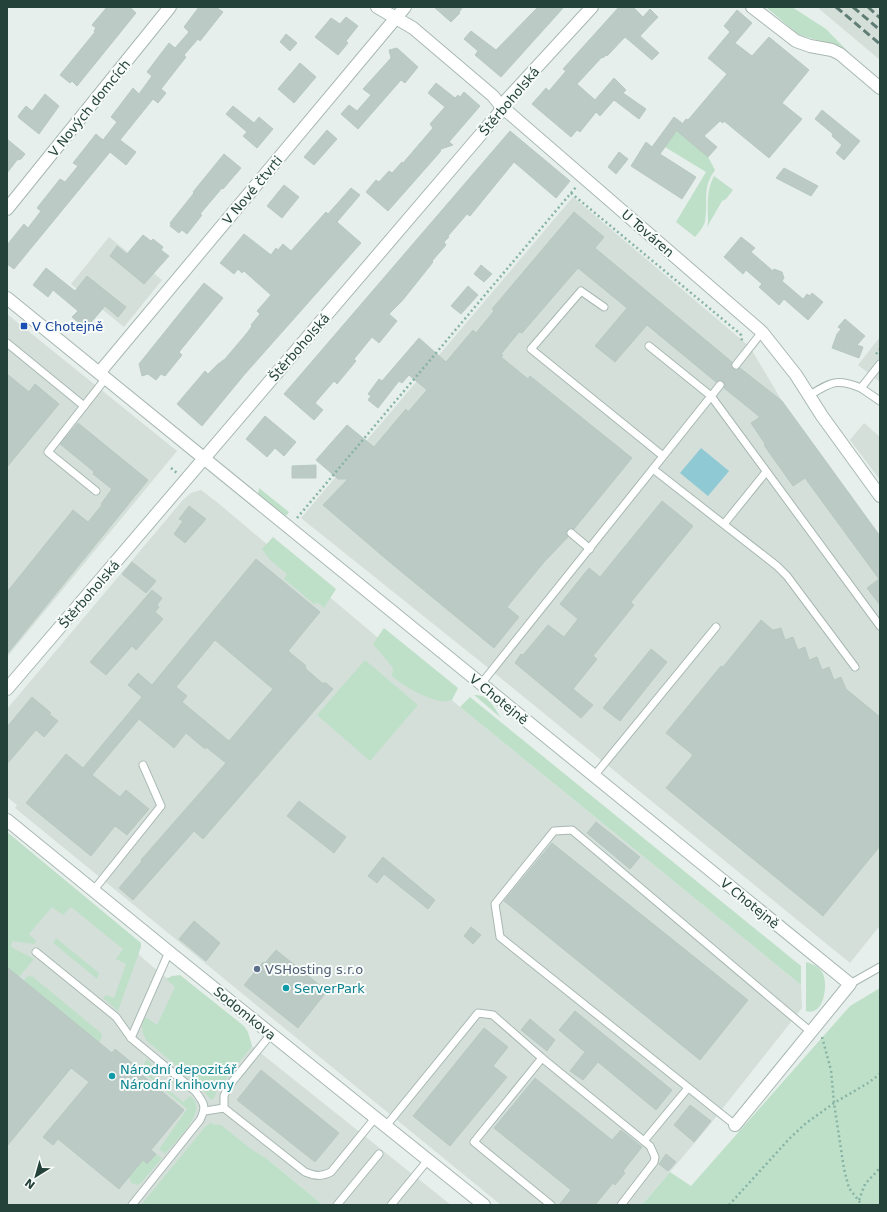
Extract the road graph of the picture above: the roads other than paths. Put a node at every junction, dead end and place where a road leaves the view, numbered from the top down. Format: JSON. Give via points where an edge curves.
{"nodes":[{"id":1,"x":170,"y":7,"type":"edge"},
{"id":2,"x":377,"y":7,"type":"edge"},
{"id":3,"x":405,"y":7,"type":"edge"},
{"id":4,"x":592,"y":7,"type":"edge"},
{"id":5,"x":752,"y":7,"type":"edge"},
{"id":6,"x":396,"y":17,"type":"junction"},
{"id":7,"x":880,"y":88,"type":"edge"},
{"id":8,"x":501,"y":106,"type":"junction"},
{"id":9,"x":7,"y":209,"type":"edge"},
{"id":10,"x":7,"y":298,"type":"edge"},
{"id":11,"x":604,"y":307,"type":"dead end"},
{"id":12,"x":762,"y":332,"type":"junction"},
{"id":13,"x":7,"y":343,"type":"edge"},
{"id":14,"x":649,"y":346,"type":"dead end"},
{"id":15,"x":880,"y":364,"type":"edge"},
{"id":16,"x":736,"y":365,"type":"dead end"},
{"id":17,"x":102,"y":376,"type":"junction"},
{"id":18,"x":720,"y":385,"type":"dead end"},
{"id":19,"x":861,"y":388,"type":"junction"},
{"id":20,"x":810,"y":395,"type":"junction"},
{"id":21,"x":711,"y":396,"type":"junction"},
{"id":22,"x":880,"y":401,"type":"edge"},
{"id":23,"x":84,"y":406,"type":"junction"},
{"id":24,"x":663,"y":456,"type":"junction"},
{"id":25,"x":204,"y":458,"type":"junction"},
{"id":26,"x":653,"y":469,"type":"junction"},
{"id":27,"x":766,"y":472,"type":"junction"},
{"id":28,"x":96,"y":491,"type":"dead end"},
{"id":29,"x":880,"y":496,"type":"edge"},
{"id":30,"x":724,"y":524,"type":"junction"},
{"id":31,"x":571,"y":534,"type":"dead end"},
{"id":32,"x":590,"y":548,"type":"junction"},
{"id":33,"x":880,"y":626,"type":"edge"},
{"id":34,"x":716,"y":627,"type":"dead end"},
{"id":35,"x":855,"y":667,"type":"dead end"},
{"id":36,"x":481,"y":684,"type":"junction"},
{"id":37,"x":7,"y":689,"type":"edge"},
{"id":38,"x":143,"y":764,"type":"dead end"},
{"id":39,"x":594,"y":776,"type":"junction"},
{"id":40,"x":7,"y":820,"type":"edge"},
{"id":41,"x":93,"y":891,"type":"junction"},
{"id":42,"x":36,"y":952,"type":"dead end"},
{"id":43,"x":168,"y":952,"type":"junction"},
{"id":44,"x":880,"y":967,"type":"edge"},
{"id":45,"x":850,"y":984,"type":"junction"},
{"id":46,"x":814,"y":1028,"type":"junction"},
{"id":47,"x":271,"y":1034,"type":"junction"},
{"id":48,"x":131,"y":1038,"type":"junction"},
{"id":49,"x":542,"y":1058,"type":"junction"},
{"id":50,"x":688,"y":1088,"type":"junction"},
{"id":51,"x":224,"y":1108,"type":"junction"},
{"id":52,"x":205,"y":1111,"type":"junction"},
{"id":53,"x":375,"y":1118,"type":"junction"},
{"id":54,"x":735,"y":1125,"type":"joint"},
{"id":55,"x":386,"y":1126,"type":"junction"},
{"id":56,"x":644,"y":1141,"type":"junction"},
{"id":57,"x":379,"y":1154,"type":"dead end"},
{"id":58,"x":428,"y":1160,"type":"junction"},
{"id":59,"x":132,"y":1205,"type":"edge"},
{"id":60,"x":337,"y":1205,"type":"edge"},
{"id":61,"x":392,"y":1205,"type":"edge"},
{"id":62,"x":484,"y":1205,"type":"edge"},
{"id":63,"x":551,"y":1205,"type":"edge"},
{"id":64,"x":620,"y":1205,"type":"edge"}],
"edges":[{"from":1,"to":9,"type":"street","name":"V Nových domcích"},
{"from":2,"to":6,"type":"street","name":"U Továren"},
{"from":3,"to":6,"type":"street","name":"V Nové čtvrti"},
{"from":4,"to":8,"type":"street","name":"Štěrboholská"},
{"from":5,"to":7,"type":"street","via":[[796,41],[840,54]]},
{"from":6,"to":8,"type":"street","name":"U Továren","via":[[413,28],[493,96]]},
{"from":6,"to":17,"type":"street","name":"V Nové čtvrti"},
{"from":8,"to":12,"type":"street","name":"U Továren"},
{"from":8,"to":25,"type":"street","name":"Štěrboholská","via":[[499,113]]},
{"from":10,"to":17,"type":"street","name":"V Chotejně"},
{"from":11,"to":24,"type":"lane","via":[[581,291],[531,349]]},
{"from":12,"to":16,"type":"lane"},
{"from":12,"to":20,"type":"street","name":"U Továren","via":[[786,360]]},
{"from":13,"to":23,"type":"lane"},
{"from":14,"to":21,"type":"lane"},
{"from":15,"to":19,"type":"lane"},
{"from":17,"to":23,"type":"lane"},
{"from":17,"to":25,"type":"street","name":"V Chotejně"},
{"from":18,"to":21,"type":"lane"},
{"from":19,"to":20,"type":"lane","via":[[841,382],[832,383]]},
{"from":19,"to":22,"type":"lane"},
{"from":20,"to":29,"type":"street","name":"U Továren","via":[[822,416]]},
{"from":21,"to":24,"type":"lane"},
{"from":21,"to":27,"type":"lane"},
{"from":23,"to":28,"type":"lane","via":[[48,452]]},
{"from":24,"to":26,"type":"lane"},
{"from":25,"to":36,"type":"street","name":"V Chotejně"},
{"from":25,"to":37,"type":"street","name":"Štěrboholská"},
{"from":26,"to":30,"type":"lane"},
{"from":26,"to":32,"type":"lane"},
{"from":27,"to":30,"type":"lane"},
{"from":27,"to":33,"type":"lane"},
{"from":30,"to":35,"type":"lane","via":[[787,576]]},
{"from":31,"to":32,"type":"lane"},
{"from":32,"to":36,"type":"lane"},
{"from":34,"to":39,"type":"lane"},
{"from":36,"to":39,"type":"street","name":"V Chotejně"},
{"from":38,"to":41,"type":"lane","via":[[161,806]]},
{"from":39,"to":45,"type":"street","name":"V Chotejně"},
{"from":40,"to":41,"type":"street","name":"Sodomkova"},
{"from":41,"to":43,"type":"street","name":"Sodomkova"},
{"from":42,"to":48,"type":"lane","via":[[116,1017]]},
{"from":43,"to":47,"type":"street","name":"Sodomkova"},
{"from":43,"to":48,"type":"lane"},
{"from":44,"to":45,"type":"lane"},
{"from":45,"to":46,"type":"street"},
{"from":46,"to":50,"type":"lane","via":[[572,830],[554,831],[496,904],[500,937]]},
{"from":46,"to":54,"type":"street"},
{"from":47,"to":51,"type":"lane","via":[[228,1087],[224,1096]]},
{"from":47,"to":53,"type":"street","name":"Sodomkova"},
{"from":48,"to":52,"type":"lane","via":[[196,1091]]},
{"from":49,"to":55,"type":"lane","via":[[493,1015],[478,1014]]},
{"from":49,"to":56,"type":"lane"},
{"from":49,"to":63,"type":"lane","via":[[474,1142]]},
{"from":50,"to":54,"type":"lane"},
{"from":50,"to":56,"type":"lane"},
{"from":51,"to":52,"type":"lane"},
{"from":51,"to":53,"type":"lane","via":[[305,1172],[323,1176],[330,1172]]},
{"from":52,"to":59,"type":"lane","via":[[194,1129]]},
{"from":53,"to":55,"type":"street","name":"Sodomkova"},
{"from":55,"to":58,"type":"street","name":"Sodomkova"},
{"from":56,"to":64,"type":"lane","via":[[654,1151],[654,1162]]},
{"from":57,"to":60,"type":"lane"},
{"from":58,"to":61,"type":"lane"},
{"from":58,"to":62,"type":"street","name":"Sodomkova"}]}
